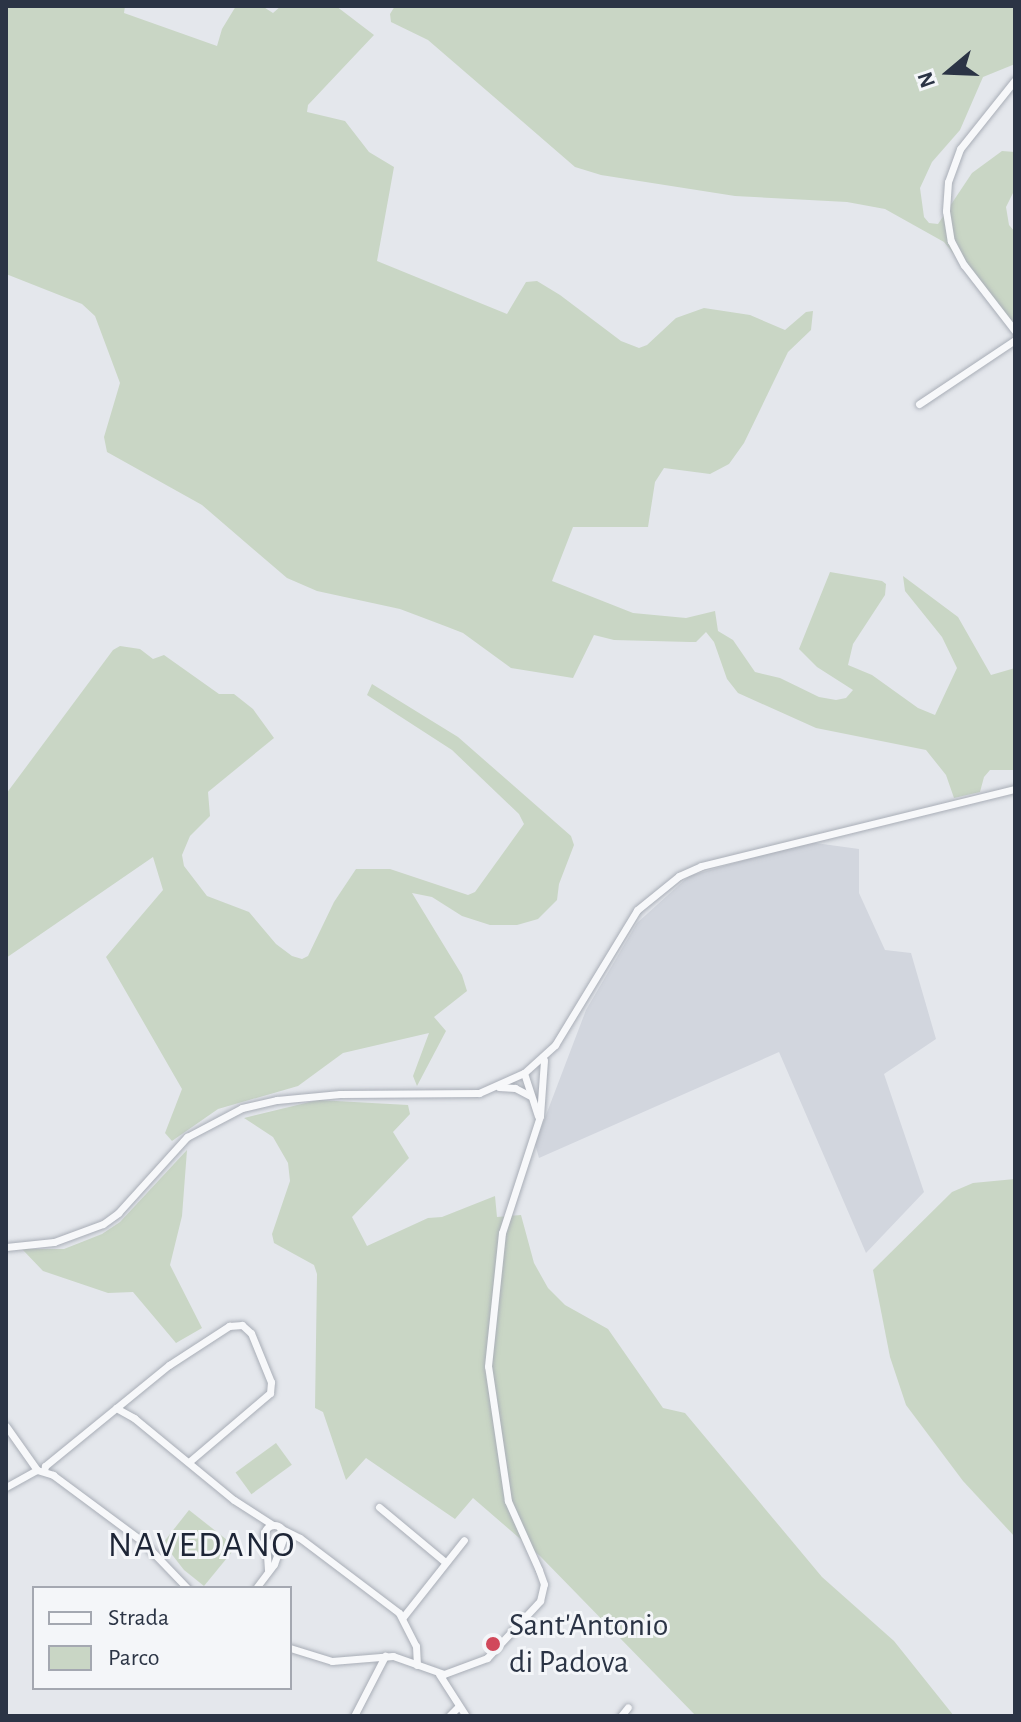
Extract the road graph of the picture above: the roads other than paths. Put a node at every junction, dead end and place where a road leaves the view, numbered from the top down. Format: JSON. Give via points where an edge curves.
{"nodes":[{"id":1,"x":1015,"y":80,"type":"edge"},
{"id":2,"x":1015,"y":331,"type":"edge"},
{"id":3,"x":1015,"y":340,"type":"edge"},
{"id":4,"x":919,"y":404,"type":"dead end"},
{"id":5,"x":1015,"y":789,"type":"edge"},
{"id":6,"x":544,"y":1057,"type":"junction"},
{"id":7,"x":524,"y":1073,"type":"junction"},
{"id":8,"x":543,"y":1086,"type":"junction"},
{"id":9,"x":497,"y":1087,"type":"junction"},
{"id":10,"x":530,"y":1096,"type":"junction"},
{"id":11,"x":538,"y":1121,"type":"junction"},
{"id":12,"x":6,"y":1247,"type":"edge"},
{"id":13,"x":116,"y":1408,"type":"junction"},
{"id":14,"x":6,"y":1426,"type":"edge"},
{"id":15,"x":189,"y":1462,"type":"junction"},
{"id":16,"x":40,"y":1471,"type":"junction"},
{"id":17,"x":6,"y":1487,"type":"edge"},
{"id":18,"x":379,"y":1507,"type":"dead end"},
{"id":19,"x":258,"y":1518,"type":"junction"},
{"id":20,"x":277,"y":1526,"type":"junction"},
{"id":21,"x":264,"y":1531,"type":"junction"},
{"id":22,"x":282,"y":1539,"type":"junction"},
{"id":23,"x":464,"y":1540,"type":"dead end"},
{"id":24,"x":266,"y":1541,"type":"junction"},
{"id":25,"x":445,"y":1562,"type":"junction"},
{"id":26,"x":267,"y":1573,"type":"junction"},
{"id":27,"x":185,"y":1586,"type":"edge"},
{"id":28,"x":257,"y":1586,"type":"edge"},
{"id":29,"x":403,"y":1617,"type":"junction"},
{"id":30,"x":292,"y":1649,"type":"edge"},
{"id":31,"x":385,"y":1656,"type":"junction"},
{"id":32,"x":417,"y":1665,"type":"junction"},
{"id":33,"x":439,"y":1674,"type":"junction"},
{"id":34,"x":458,"y":1707,"type":"junction"},
{"id":35,"x":628,"y":1707,"type":"dead end"},
{"id":36,"x":354,"y":1716,"type":"edge"},
{"id":37,"x":449,"y":1716,"type":"edge"},
{"id":38,"x":466,"y":1716,"type":"edge"},
{"id":39,"x":621,"y":1716,"type":"edge"}],
"edges":[{"from":1,"to":2,"type":"street","via":[[960,149],[948,182],[946,211],[951,241],[964,265]]},
{"from":3,"to":4,"type":"street"},
{"from":5,"to":6,"type":"street","via":[[701,866],[679,876],[637,910]]},
{"from":6,"to":7,"type":"street"},
{"from":6,"to":8,"type":"street"},
{"from":7,"to":8,"type":"street"},
{"from":7,"to":9,"type":"street"},
{"from":7,"to":10,"type":"street"},
{"from":8,"to":11,"type":"street"},
{"from":9,"to":10,"type":"street"},
{"from":9,"to":12,"type":"street","via":[[459,1095],[308,1096],[242,1108],[187,1137],[103,1224],[54,1242]]},
{"from":10,"to":11,"type":"street"},
{"from":11,"to":33,"type":"street","via":[[502,1233],[488,1366],[508,1501],[539,1570],[542,1592],[540,1601],[487,1658]]},
{"from":13,"to":15,"type":"street"},
{"from":13,"to":15,"type":"street","via":[[169,1365],[229,1326],[242,1325],[251,1333],[272,1388]]},
{"from":13,"to":16,"type":"street"},
{"from":14,"to":16,"type":"street"},
{"from":15,"to":19,"type":"street"},
{"from":16,"to":17,"type":"street"},
{"from":16,"to":27,"type":"street","via":[[142,1541]]},
{"from":18,"to":25,"type":"street"},
{"from":19,"to":20,"type":"street"},
{"from":19,"to":21,"type":"street"},
{"from":20,"to":21,"type":"street"},
{"from":20,"to":22,"type":"street"},
{"from":20,"to":29,"type":"street"},
{"from":21,"to":24,"type":"street"},
{"from":22,"to":24,"type":"street","via":[[277,1544]]},
{"from":22,"to":26,"type":"street"},
{"from":23,"to":25,"type":"street"},
{"from":24,"to":26,"type":"street"},
{"from":25,"to":29,"type":"street"},
{"from":26,"to":28,"type":"street"},
{"from":29,"to":32,"type":"street","via":[[416,1646]]},
{"from":30,"to":31,"type":"street","via":[[332,1661]]},
{"from":31,"to":32,"type":"street"},
{"from":31,"to":36,"type":"street"},
{"from":32,"to":33,"type":"street"},
{"from":33,"to":34,"type":"street"},
{"from":34,"to":37,"type":"street"},
{"from":34,"to":38,"type":"street"},
{"from":35,"to":39,"type":"street"}]}
